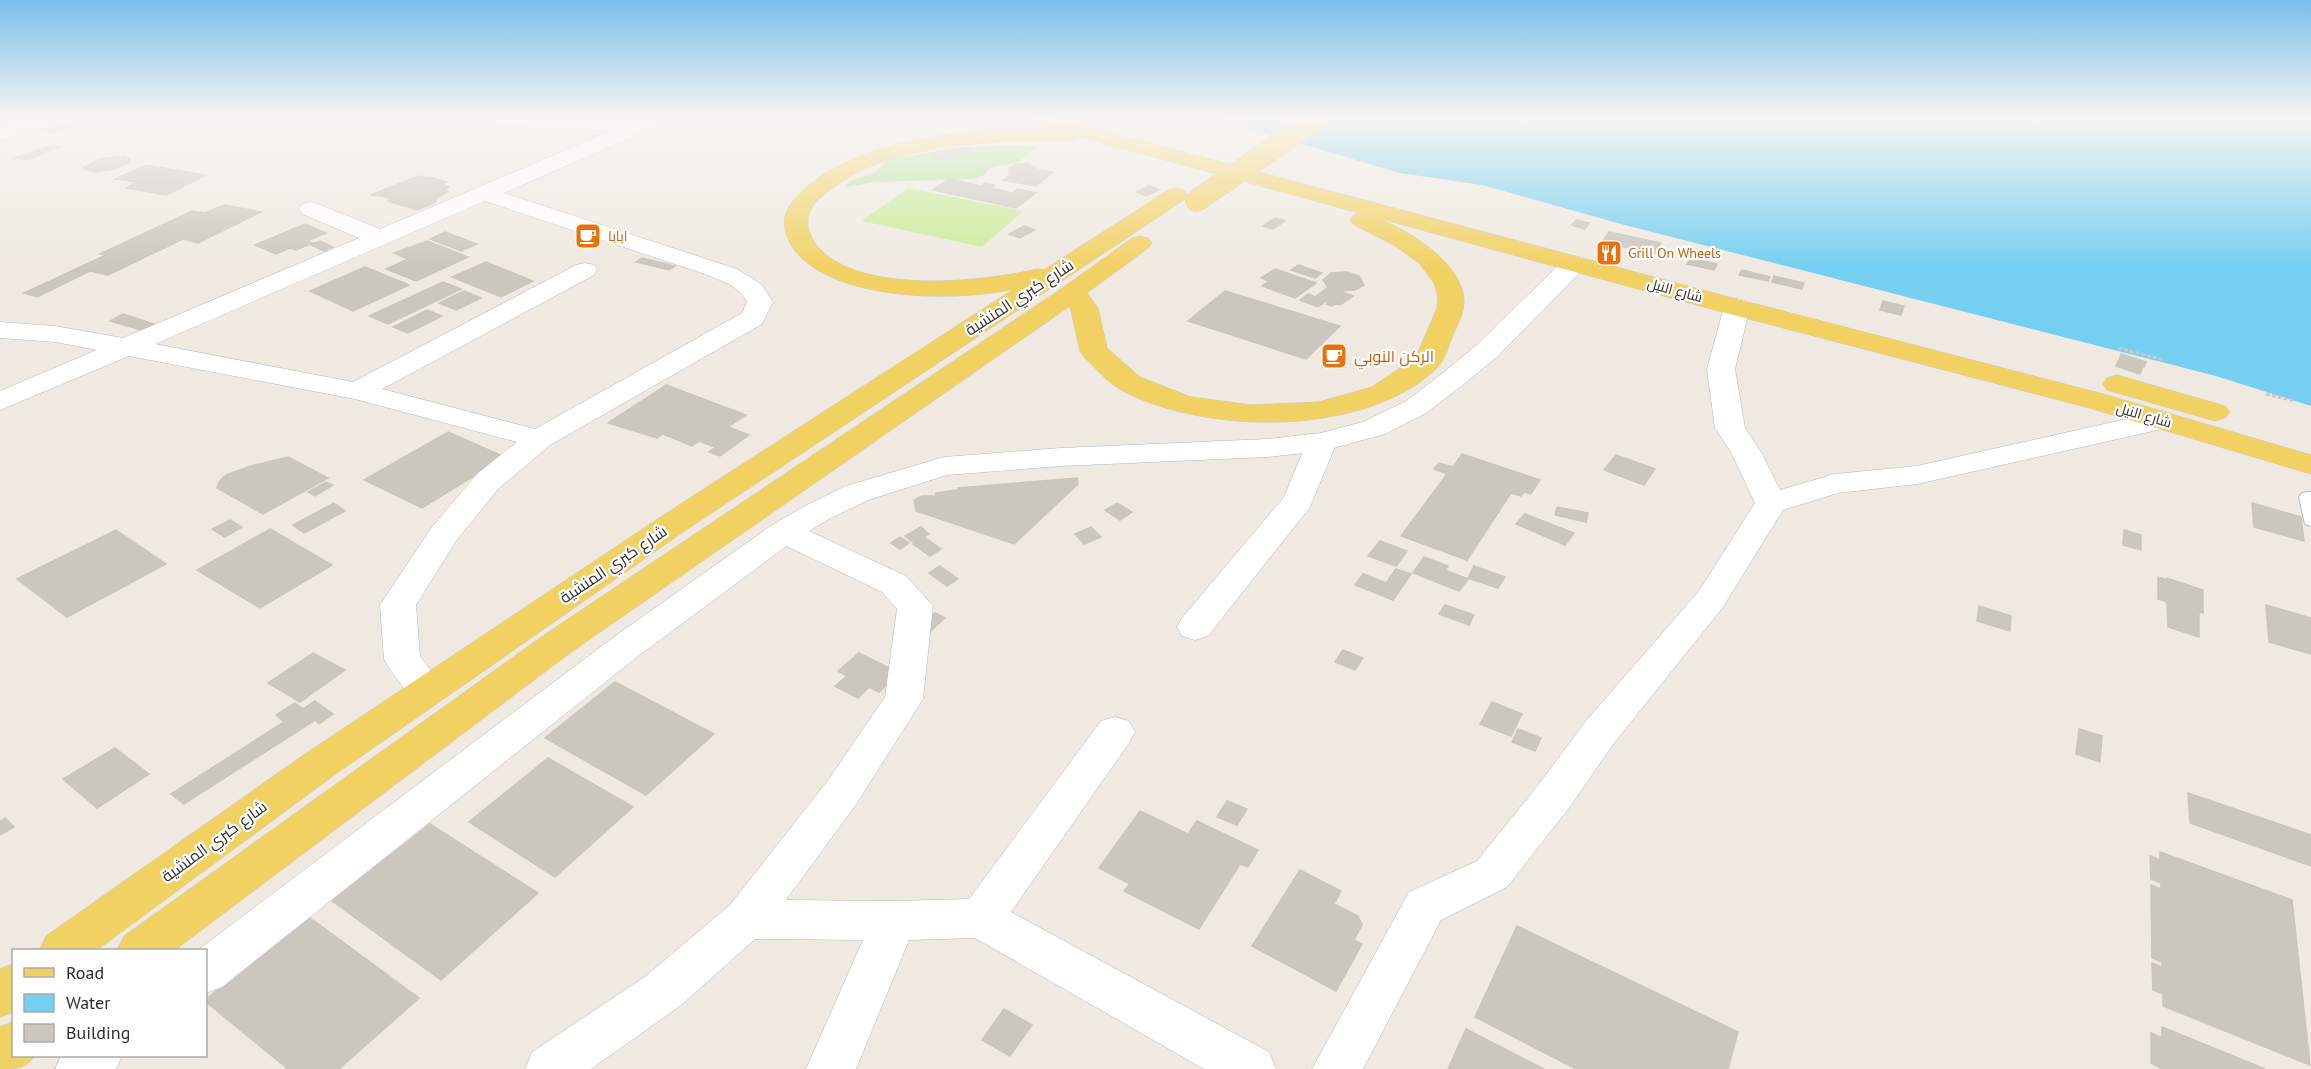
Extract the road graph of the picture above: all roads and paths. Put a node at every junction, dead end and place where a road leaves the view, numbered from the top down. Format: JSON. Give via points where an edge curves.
{"nodes":[{"id":1,"x":540,"y":169,"type":"edge"},
{"id":2,"x":848,"y":169,"type":"edge"},
{"id":3,"x":1225,"y":169,"type":"edge"},
{"id":4,"x":1230,"y":169,"type":"edge"},
{"id":5,"x":1234,"y":169,"type":"edge"},
{"id":6,"x":1260,"y":169,"type":"edge"},
{"id":7,"x":1289,"y":187,"type":"junction"},
{"id":8,"x":483,"y":193,"type":"junction"},
{"id":9,"x":1186,"y":198,"type":"junction"},
{"id":10,"x":310,"y":209,"type":"dead end"},
{"id":11,"x":380,"y":238,"type":"junction"},
{"id":12,"x":1575,"y":263,"type":"junction"},
{"id":13,"x":585,"y":270,"type":"dead end"},
{"id":14,"x":1067,"y":280,"type":"junction"},
{"id":15,"x":1737,"y":307,"type":"junction"},
{"id":16,"x":0,"y":330,"type":"edge"},
{"id":17,"x":123,"y":348,"type":"junction"},
{"id":18,"x":2118,"y":348,"type":"dead end"},
{"id":19,"x":2165,"y":360,"type":"dead end"},
{"id":20,"x":357,"y":391,"type":"junction"},
{"id":21,"x":2266,"y":394,"type":"dead end"},
{"id":22,"x":0,"y":401,"type":"edge"},
{"id":23,"x":2295,"y":401,"type":"dead end"},
{"id":24,"x":2162,"y":420,"type":"junction"},
{"id":25,"x":539,"y":439,"type":"junction"},
{"id":26,"x":2311,"y":441,"type":"edge"},
{"id":27,"x":1322,"y":442,"type":"junction"},
{"id":28,"x":2311,"y":465,"type":"edge"},
{"id":29,"x":2308,"y":497,"type":"dead end"},
{"id":30,"x":1771,"y":503,"type":"junction"},
{"id":31,"x":2311,"y":520,"type":"edge"},
{"id":32,"x":784,"y":532,"type":"junction"},
{"id":33,"x":1195,"y":627,"type":"dead end"},
{"id":34,"x":427,"y":692,"type":"junction"},
{"id":35,"x":1115,"y":732,"type":"dead end"},
{"id":36,"x":981,"y":918,"type":"junction"},
{"id":37,"x":746,"y":919,"type":"junction"},
{"id":38,"x":894,"y":921,"type":"junction"},
{"id":39,"x":65,"y":949,"type":"edge"},
{"id":40,"x":143,"y":949,"type":"edge"},
{"id":41,"x":207,"y":971,"type":"edge"},
{"id":42,"x":96,"y":1057,"type":"edge"},
{"id":43,"x":80,"y":1069,"type":"edge"},
{"id":44,"x":550,"y":1069,"type":"edge"},
{"id":45,"x":831,"y":1069,"type":"edge"},
{"id":46,"x":1251,"y":1069,"type":"edge"},
{"id":47,"x":1337,"y":1069,"type":"edge"}],
"edges":[{"from":1,"to":8,"type":"street"},
{"from":2,"to":14,"type":"main road","via":[[818,186],[802,203],[796,220],[798,238],[810,255],[832,269],[870,282],[911,289]]},
{"from":3,"to":9,"type":"main road"},
{"from":4,"to":7,"type":"main road","name":"شارع النيل"},
{"from":5,"to":9,"type":"main road","bridge":true},
{"from":6,"to":26,"type":"main road","name":"شارع النيل","via":[[2121,385]]},
{"from":7,"to":12,"type":"main road","name":"شارع النيل"},
{"from":7,"to":14,"type":"main road","via":[[1398,238],[1419,251],[1442,274],[1451,298],[1449,321],[1427,364],[1404,382],[1360,402],[1311,412],[1266,415],[1170,401],[1137,388],[1096,356],[1086,340],[1085,308]]},
{"from":8,"to":11,"type":"street"},
{"from":8,"to":25,"type":"street","via":[[714,269],[747,283],[760,303],[753,318]]},
{"from":9,"to":14,"type":"main road","name":"شارع كبري المنشية"},
{"from":10,"to":11,"type":"street"},
{"from":11,"to":17,"type":"street"},
{"from":12,"to":15,"type":"main road","name":"شارع النيل"},
{"from":12,"to":27,"type":"street","via":[[1488,350],[1416,407],[1374,428]]},
{"from":13,"to":20,"type":"street"},
{"from":14,"to":34,"type":"main road","name":"شارع كبري المنشية","via":[[674,523]]},
{"from":14,"to":40,"type":"main road","name":"شارع كبري المنشية","via":[[557,644]]},
{"from":15,"to":24,"type":"main road","name":"شارع النيل"},
{"from":15,"to":30,"type":"street","via":[[1720,369],[1730,428]]},
{"from":16,"to":17,"type":"street","via":[[55,334]]},
{"from":17,"to":20,"type":"street"},
{"from":17,"to":22,"type":"street"},
{"from":18,"to":19,"type":"path"},
{"from":20,"to":25,"type":"street"},
{"from":21,"to":23,"type":"path"},
{"from":24,"to":28,"type":"main road","name":"شارع النيل"},
{"from":24,"to":30,"type":"street","via":[[1917,475],[1835,484]]},
{"from":25,"to":34,"type":"street","via":[[488,481],[444,534],[398,605],[402,659]]},
{"from":27,"to":32,"type":"street","via":[[944,466],[856,493]]},
{"from":27,"to":33,"type":"street","via":[[1299,500]]},
{"from":29,"to":31,"type":"lane"},
{"from":30,"to":47,"type":"street","via":[[1711,599],[1600,732],[1492,874],[1425,906]]},
{"from":32,"to":37,"type":"street","via":[[894,584],[915,606],[904,699],[843,791]]},
{"from":32,"to":41,"type":"street","via":[[615,655]]},
{"from":34,"to":39,"type":"main road","name":"شارع كبري المنشية"},
{"from":35,"to":36,"type":"street"},
{"from":36,"to":38,"type":"street"},
{"from":36,"to":46,"type":"street"},
{"from":37,"to":38,"type":"street"},
{"from":37,"to":44,"type":"street","via":[[663,991]]},
{"from":38,"to":45,"type":"street"},
{"from":42,"to":43,"type":"street"}]}
